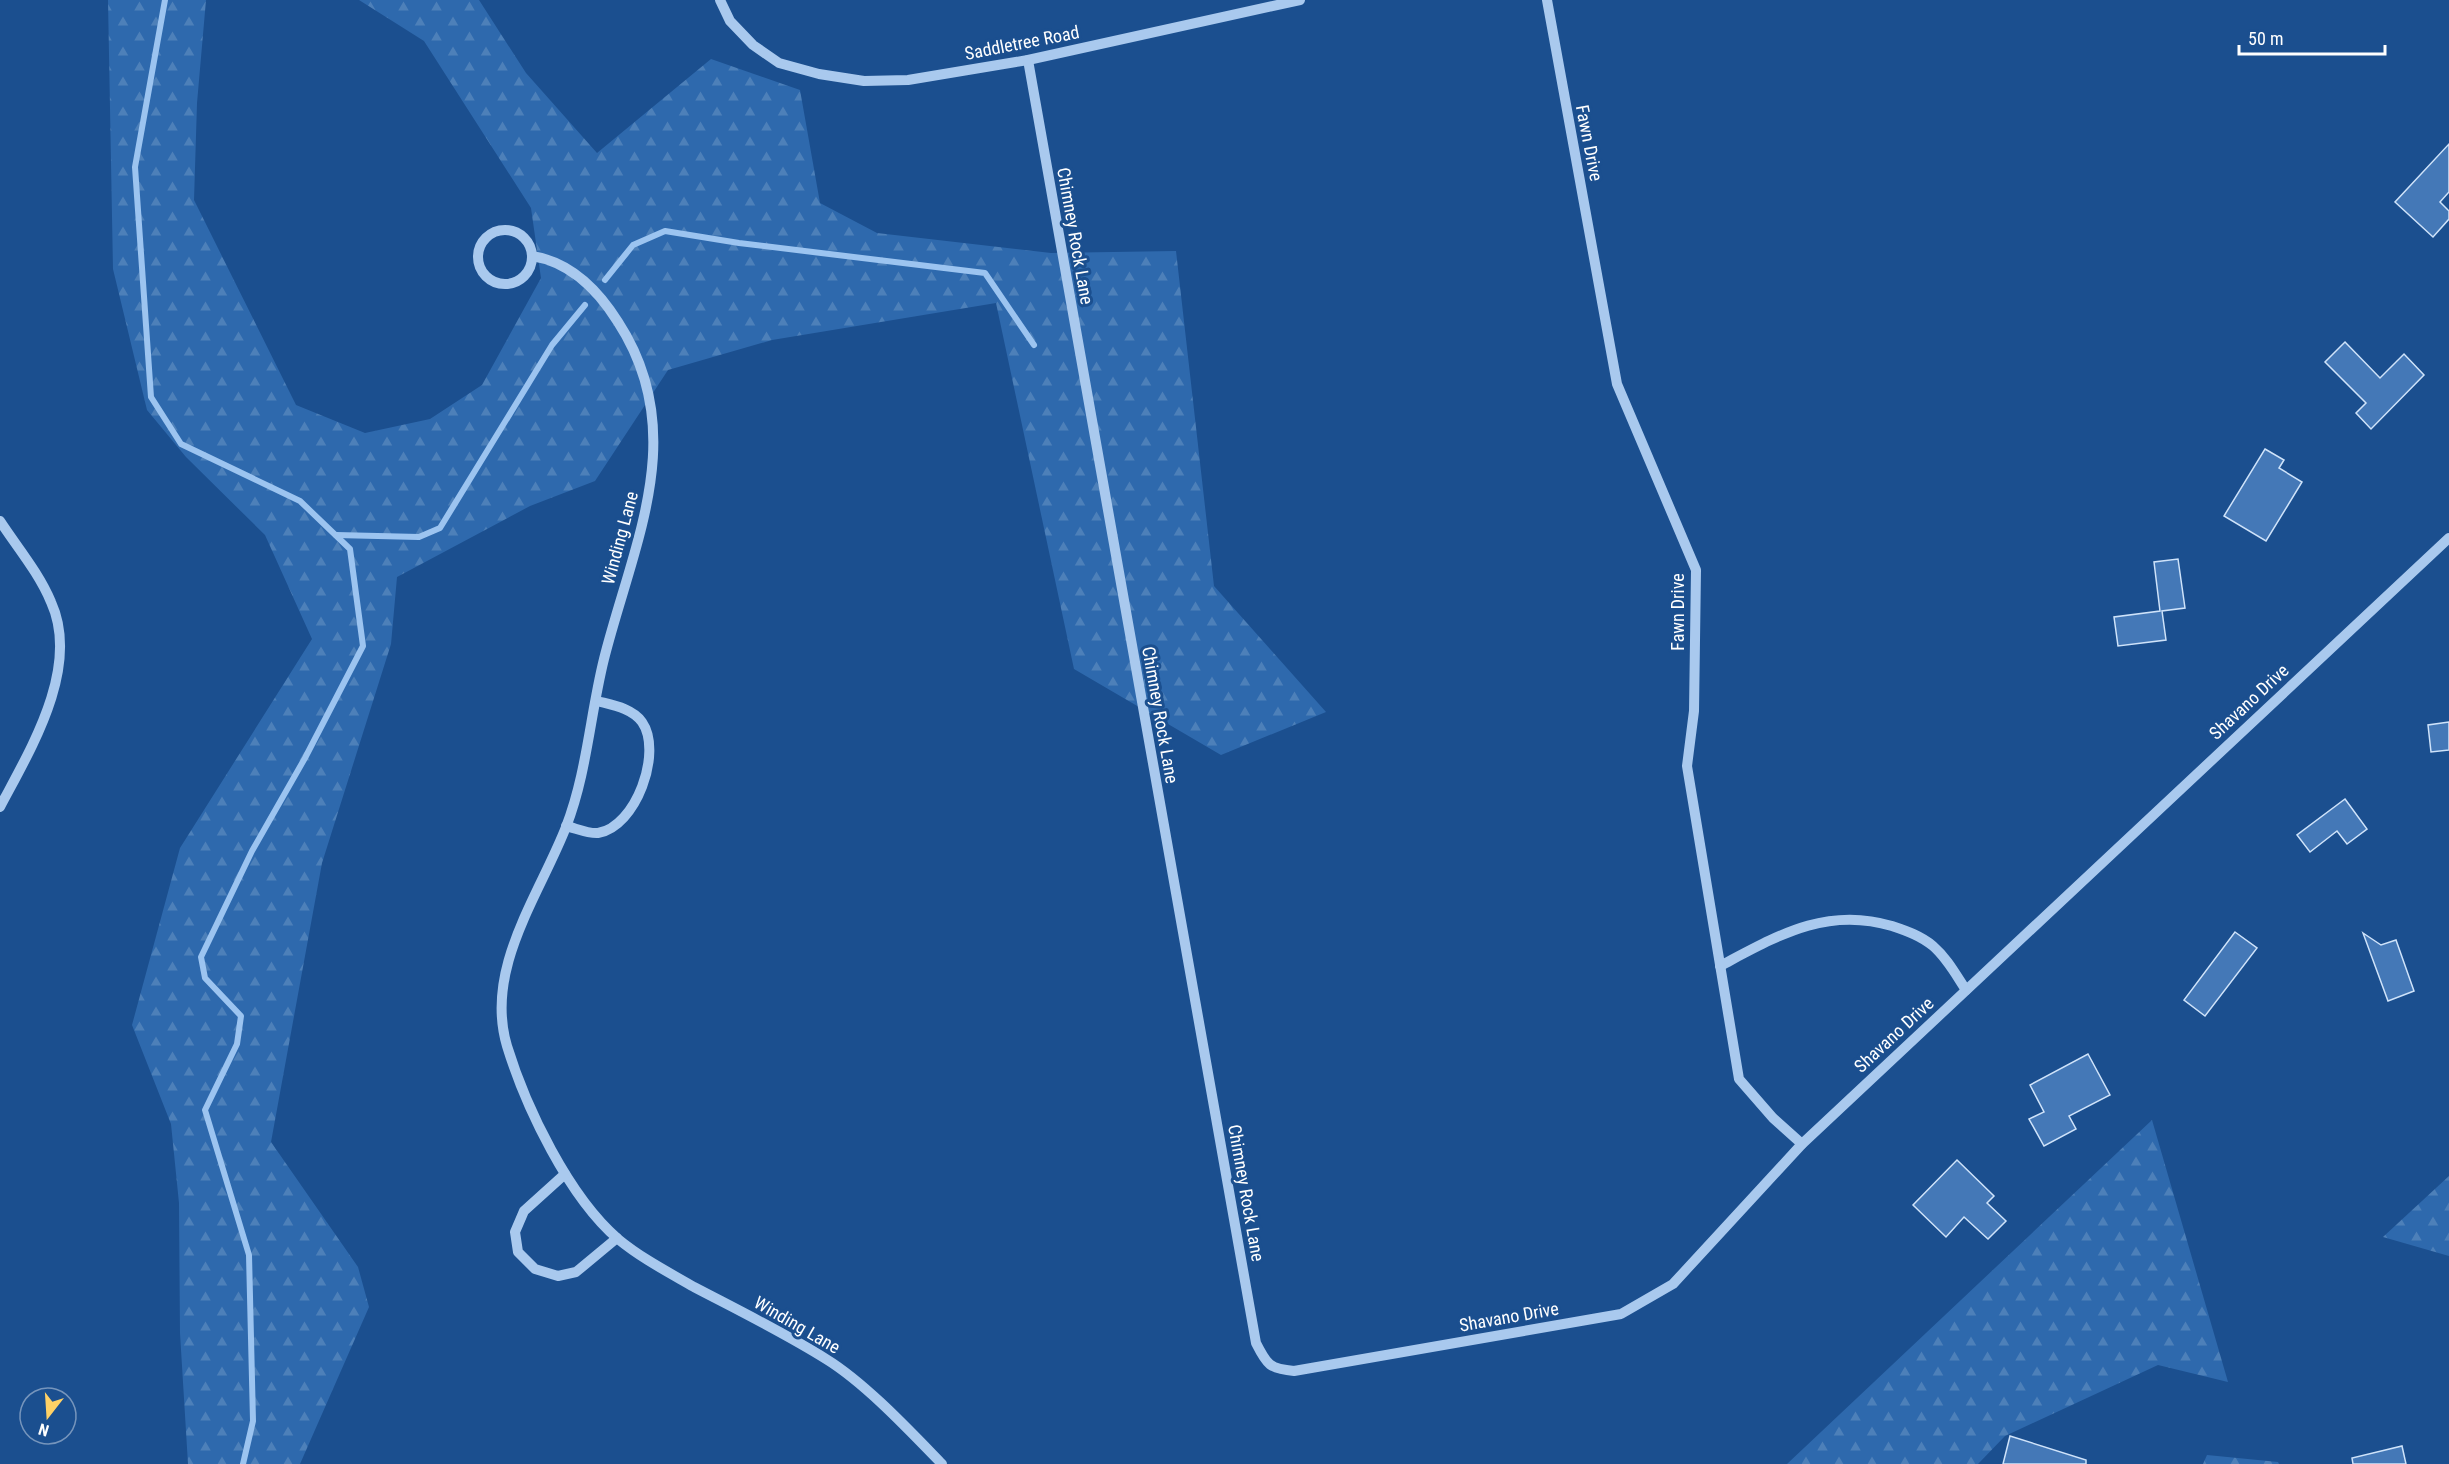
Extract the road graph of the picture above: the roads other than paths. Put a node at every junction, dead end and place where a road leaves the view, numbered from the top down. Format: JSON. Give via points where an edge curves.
{"nodes":[{"id":1,"x":720,"y":0,"type":"edge"},
{"id":2,"x":1300,"y":0,"type":"edge"},
{"id":3,"x":1546,"y":0,"type":"edge"},
{"id":4,"x":1028,"y":60,"type":"junction"},
{"id":5,"x":532,"y":256,"type":"junction"},
{"id":6,"x":0,"y":520,"type":"edge"},
{"id":7,"x":2449,"y":538,"type":"edge"},
{"id":8,"x":597,"y":701,"type":"junction"},
{"id":9,"x":0,"y":807,"type":"edge"},
{"id":10,"x":566,"y":826,"type":"junction"},
{"id":11,"x":1720,"y":966,"type":"junction"},
{"id":12,"x":1966,"y":990,"type":"junction"},
{"id":13,"x":1802,"y":1144,"type":"junction"},
{"id":14,"x":565,"y":1174,"type":"junction"},
{"id":15,"x":617,"y":1238,"type":"junction"},
{"id":16,"x":1274,"y":1369,"type":"joint"},
{"id":17,"x":942,"y":1464,"type":"edge"}],
"edges":[{"from":1,"to":4,"type":"street","name":"Saddletree Road","via":[[730,21],[753,45],[779,63],[819,74],[864,81],[908,80]]},
{"from":2,"to":4,"type":"street","name":"Saddletree Road"},
{"from":3,"to":11,"type":"street","name":"Fawn Drive","via":[[1617,384],[1696,570],[1694,711],[1687,766]]},
{"from":4,"to":16,"type":"street","name":"Chimney Rock Lane","via":[[1254,1332],[1264,1360]]},
{"from":5,"to":5,"type":"street","via":[[524,238],[504,230],[485,239],[478,258],[487,277],[507,284],[525,275]]},
{"from":5,"to":8,"type":"street","name":"Winding Lane","via":[[552,259],[572,269],[607,304],[632,343],[650,392],[655,447],[649,503],[606,653]]},
{"from":6,"to":9,"type":"street","via":[[51,602],[61,639],[43,724]]},
{"from":7,"to":12,"type":"street","name":"Shavano Drive"},
{"from":8,"to":10,"type":"street","name":"Winding Lane","via":[[580,783]]},
{"from":8,"to":10,"type":"street","via":[[623,708],[642,722],[650,749],[645,778],[633,808],[618,825],[597,834]]},
{"from":10,"to":14,"type":"street","name":"Winding Lane","via":[[513,948],[504,975],[502,1007],[507,1044],[551,1150]]},
{"from":11,"to":12,"type":"street","via":[[1779,935],[1819,921],[1845,918],[1879,922],[1910,932],[1933,947]]},
{"from":11,"to":13,"type":"street","name":"Fawn Drive","via":[[1739,1079]]},
{"from":12,"to":13,"type":"street","name":"Shavano Drive"},
{"from":13,"to":16,"type":"street","name":"Shavano Drive","via":[[1673,1284],[1621,1314],[1294,1371]]},
{"from":14,"to":15,"type":"street","name":"Winding Lane","via":[[587,1206]]},
{"from":14,"to":15,"type":"street","via":[[524,1211],[515,1232],[518,1252],[535,1269],[558,1276],[576,1272]]},
{"from":15,"to":17,"type":"street","name":"Winding Lane","via":[[647,1260],[829,1360]]}]}
